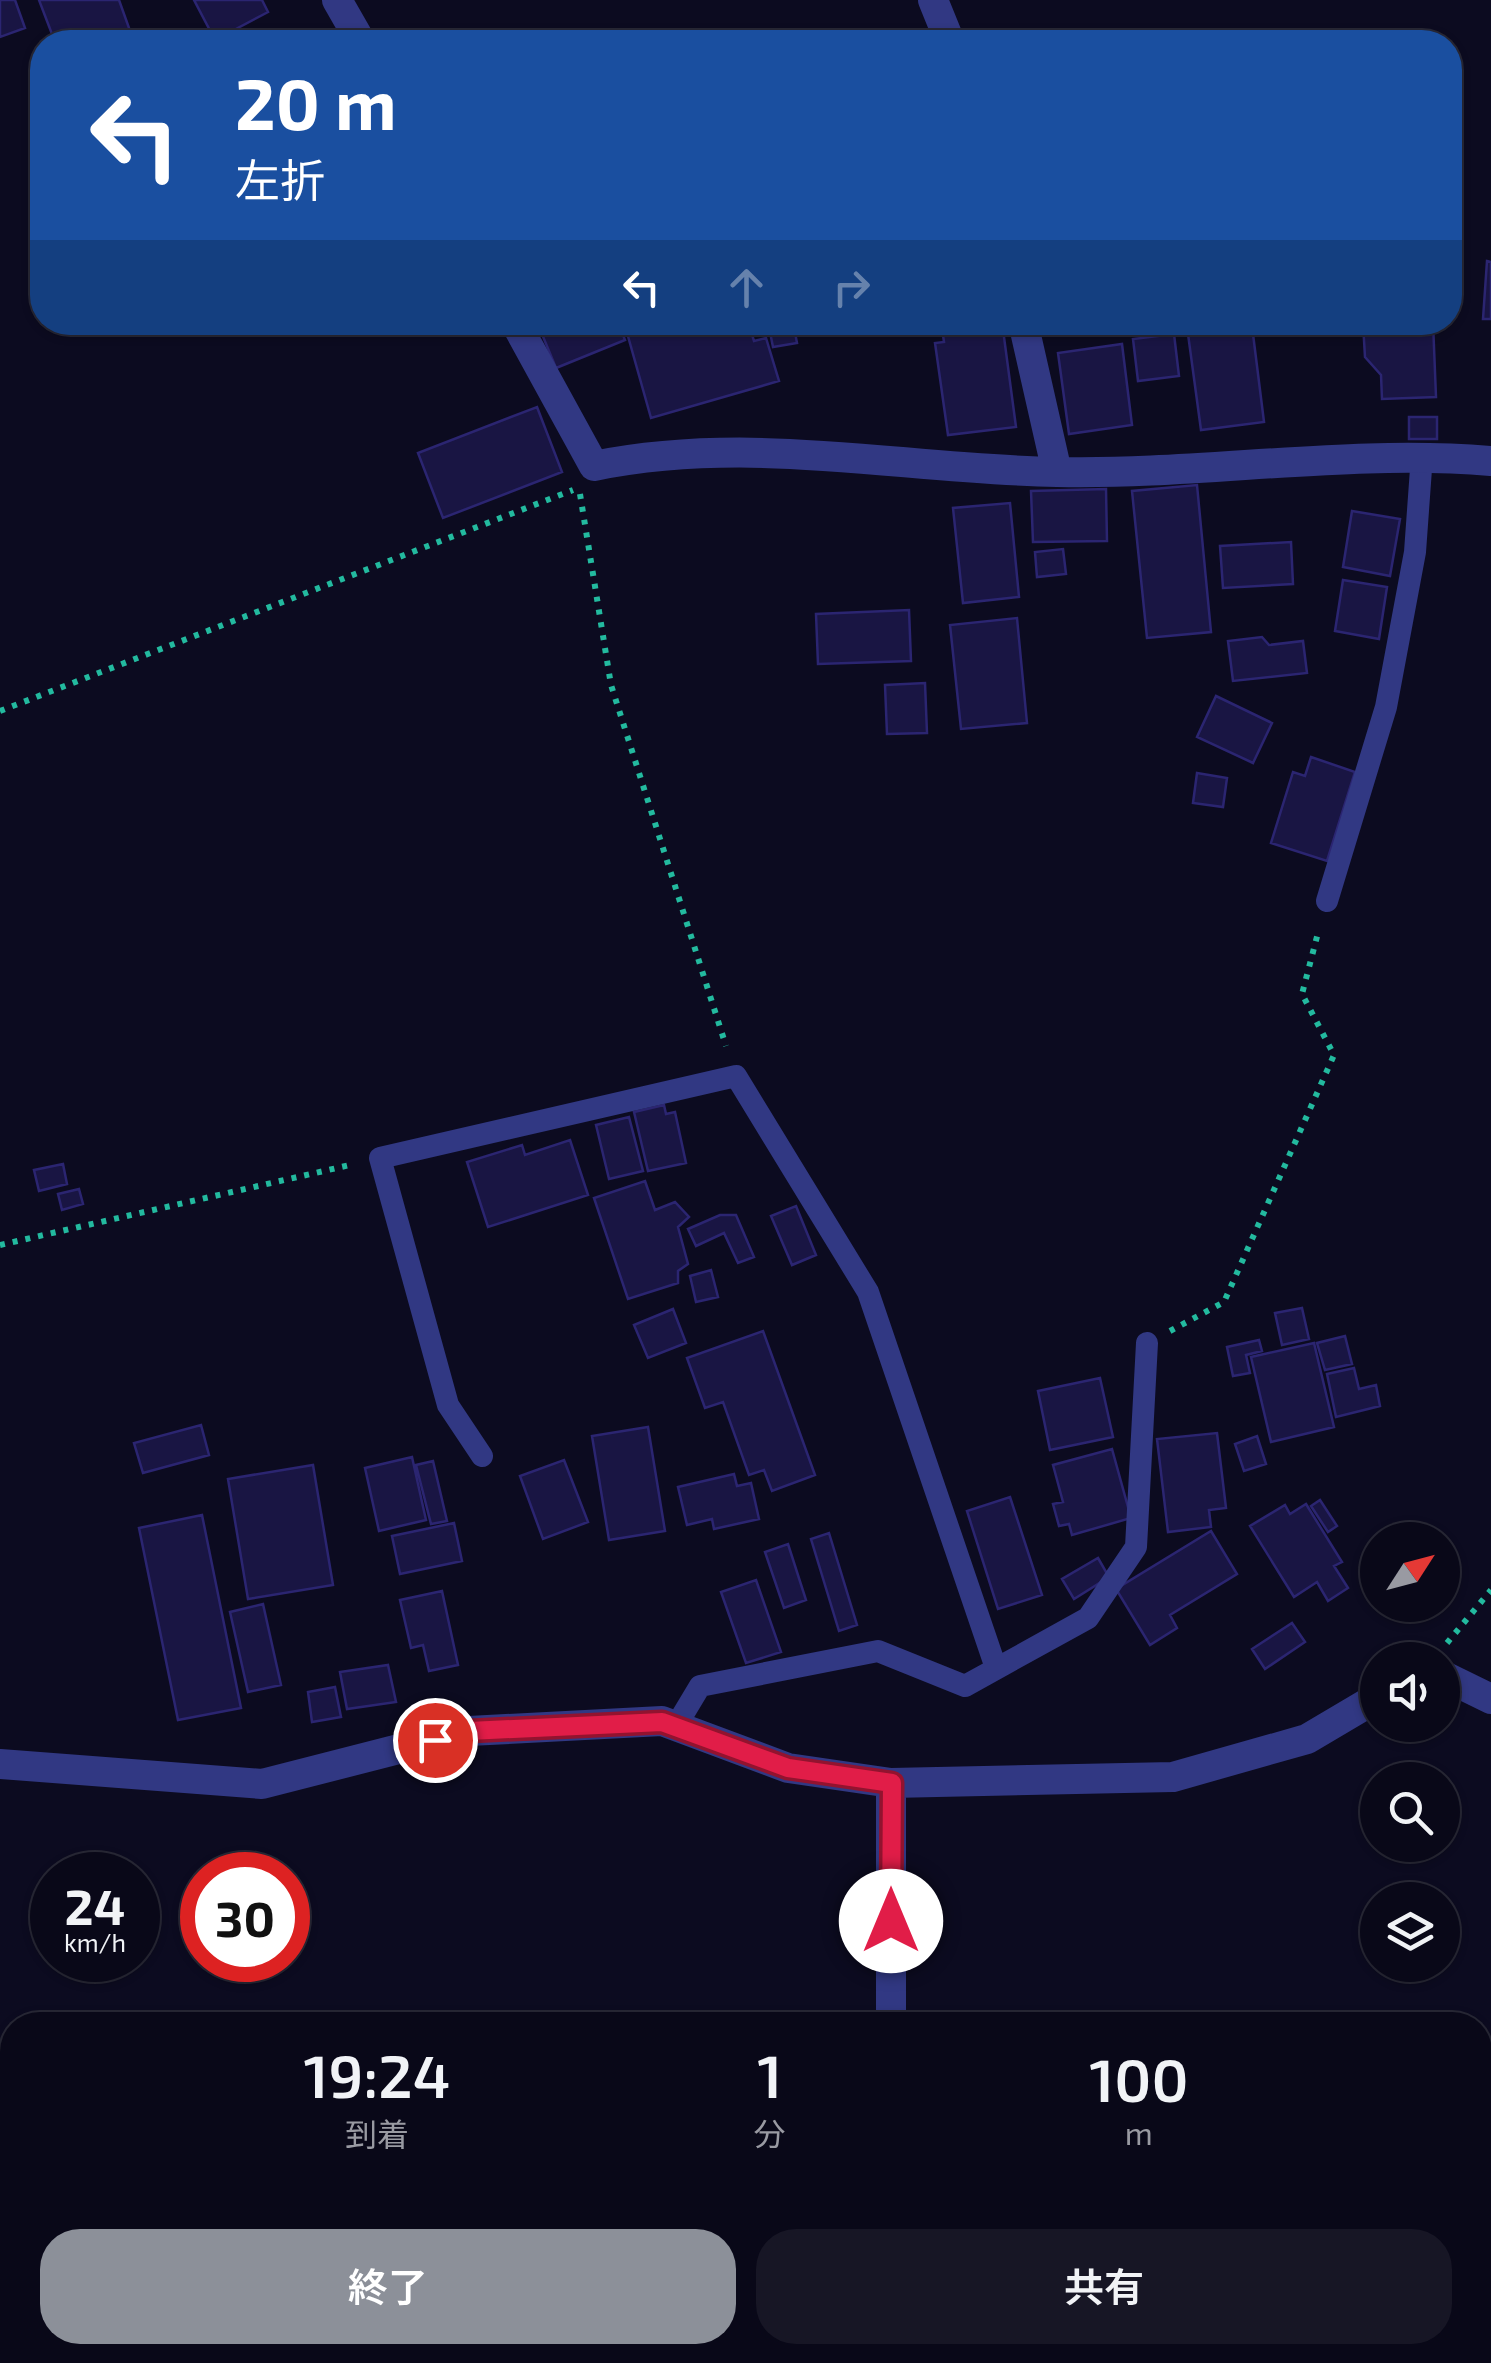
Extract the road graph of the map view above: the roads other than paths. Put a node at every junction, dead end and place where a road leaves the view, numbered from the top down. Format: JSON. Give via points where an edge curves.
{"nodes":[{"id":1,"x":337,"y":0,"type":"edge"},
{"id":2,"x":933,"y":0,"type":"edge"},
{"id":3,"x":354,"y":30,"type":"edge"},
{"id":4,"x":945,"y":30,"type":"edge"},
{"id":5,"x":522,"y":335,"type":"edge"},
{"id":6,"x":1025,"y":335,"type":"edge"},
{"id":7,"x":1422,"y":455,"type":"junction"},
{"id":8,"x":1491,"y":461,"type":"edge"},
{"id":9,"x":1057,"y":472,"type":"junction"},
{"id":10,"x":1327,"y":901,"type":"road end"},
{"id":11,"x":1147,"y":1343,"type":"road end"},
{"id":12,"x":482,"y":1456,"type":"dead end"},
{"id":13,"x":996,"y":1668,"type":"junction"},
{"id":14,"x":1460,"y":1674,"type":"edge"},
{"id":15,"x":1491,"y":1700,"type":"edge"},
{"id":16,"x":1360,"y":1708,"type":"edge"},
{"id":17,"x":676,"y":1726,"type":"junction"},
{"id":18,"x":0,"y":1764,"type":"edge"},
{"id":19,"x":892,"y":1783,"type":"junction"},
{"id":20,"x":891,"y":2012,"type":"edge"}],
"edges":[{"from":1,"to":3,"type":"street"},
{"from":2,"to":4,"type":"street"},
{"from":5,"to":9,"type":"street","via":[[594,466],[658,453],[794,451]]},
{"from":6,"to":9,"type":"street"},
{"from":7,"to":8,"type":"street"},
{"from":7,"to":9,"type":"street"},
{"from":7,"to":10,"type":"lane","via":[[1415,552],[1386,707]]},
{"from":11,"to":13,"type":"lane","via":[[1136,1548],[1088,1618]]},
{"from":12,"to":13,"type":"lane","via":[[448,1405],[380,1158],[736,1076],[868,1292]]},
{"from":13,"to":17,"type":"lane","via":[[965,1686],[878,1651],[700,1686]]},
{"from":14,"to":15,"type":"street"},
{"from":16,"to":19,"type":"street","via":[[1306,1740],[1174,1777]]},
{"from":17,"to":18,"type":"street","via":[[469,1731],[262,1784]]},
{"from":17,"to":19,"type":"street","via":[[788,1768]]},
{"from":19,"to":20,"type":"street"}]}
